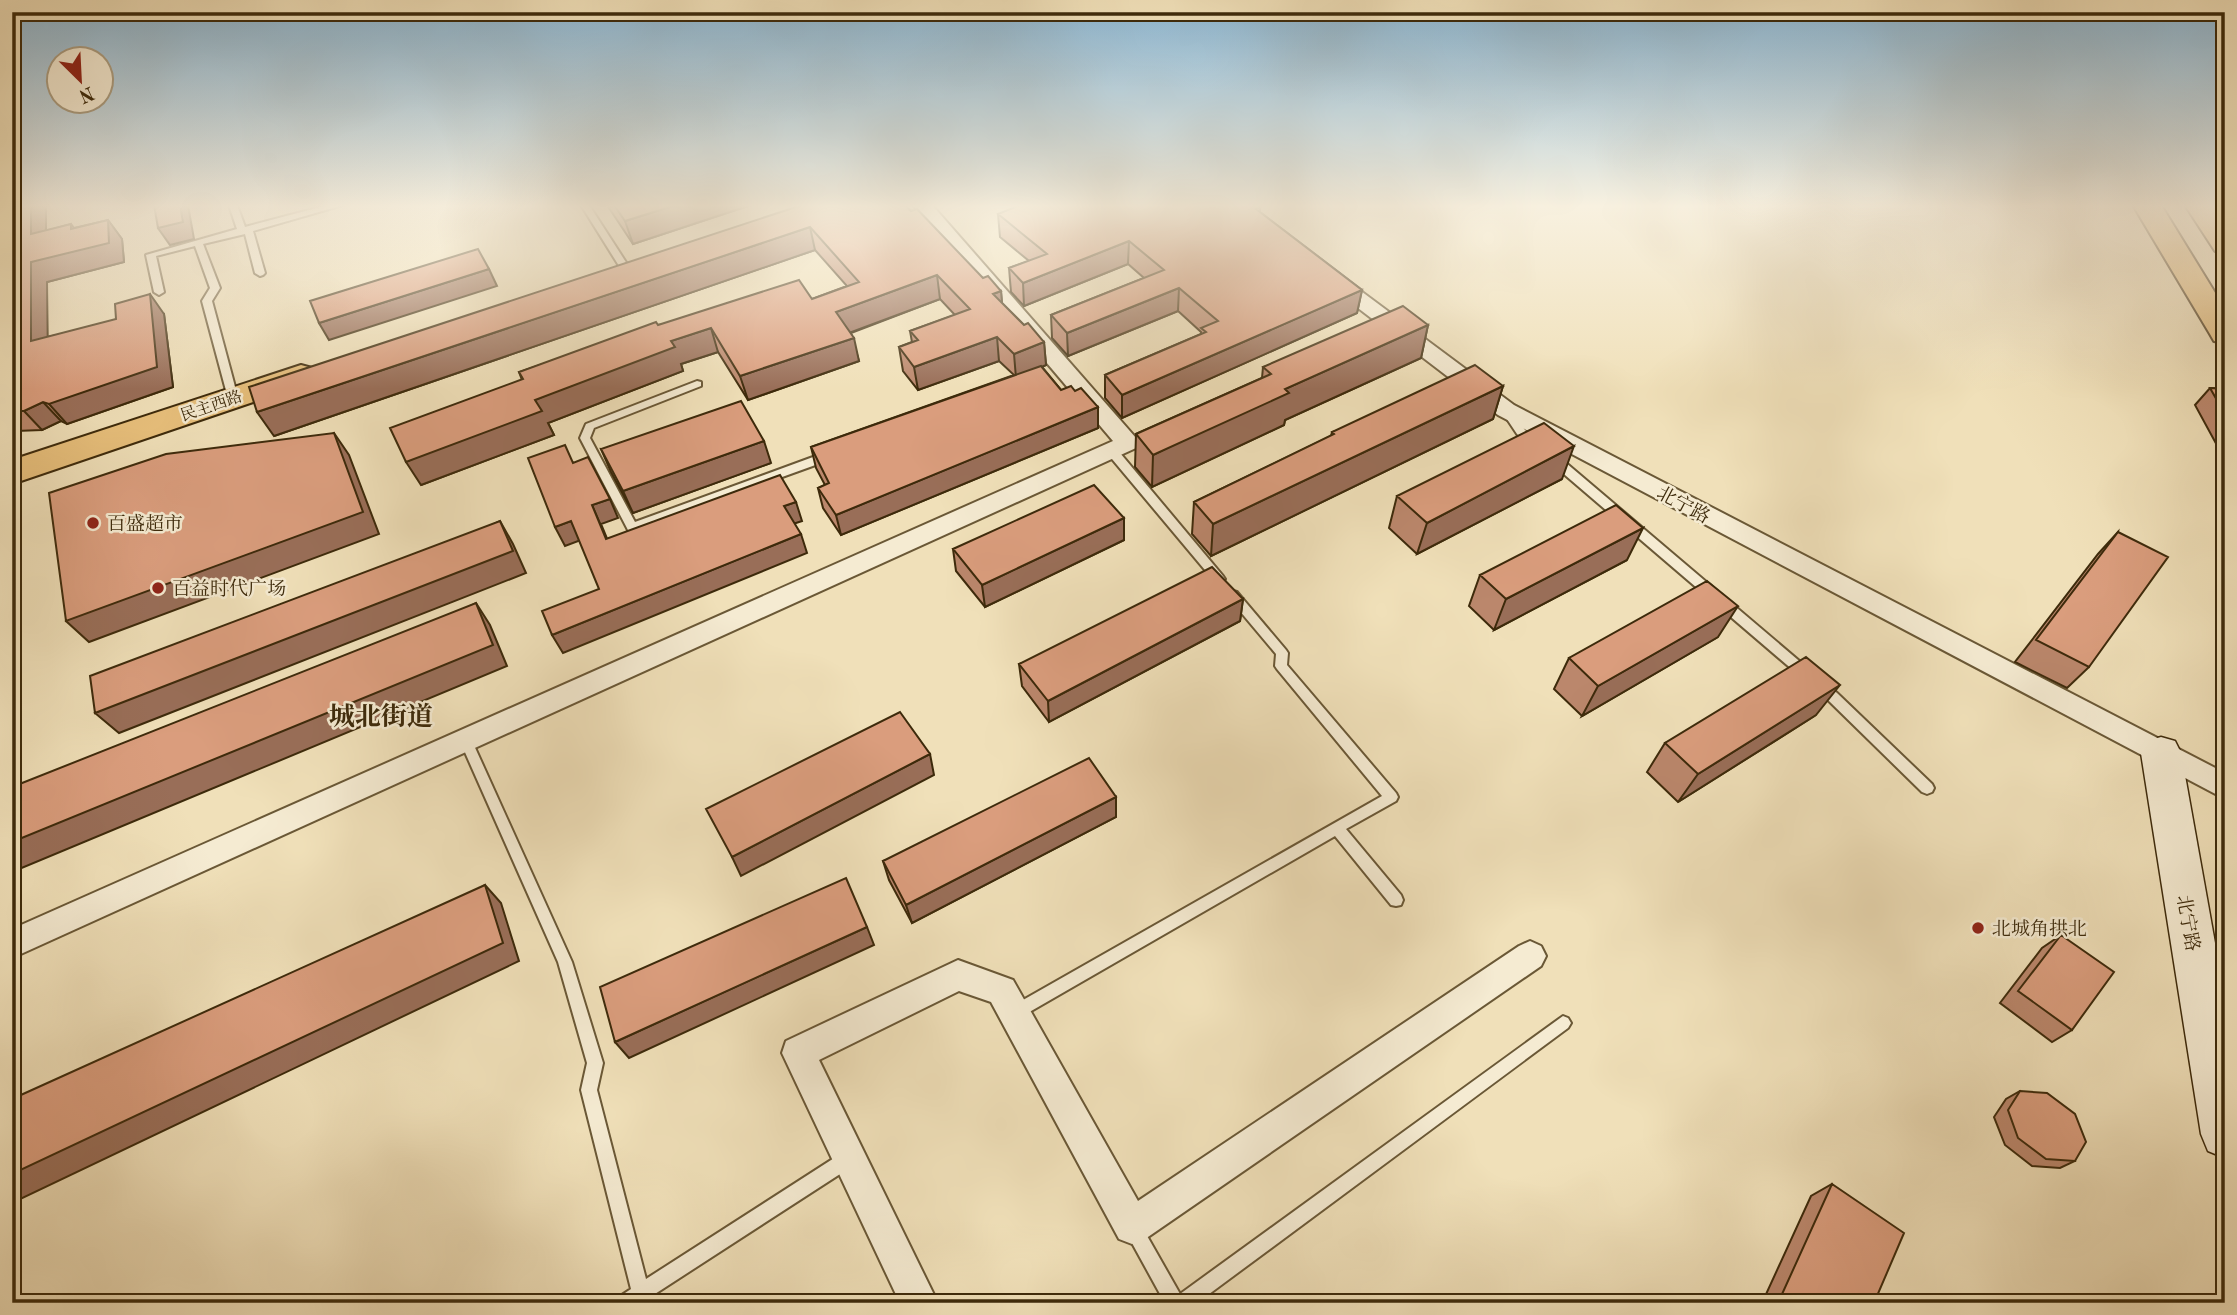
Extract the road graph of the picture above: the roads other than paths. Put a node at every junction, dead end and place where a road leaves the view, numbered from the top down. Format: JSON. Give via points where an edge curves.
{"nodes":[{"id":1,"x":153,"y":266,"type":"edge"},
{"id":2,"x":207,"y":266,"type":"edge"},
{"id":3,"x":258,"y":266,"type":"edge"},
{"id":4,"x":972,"y":266,"type":"edge"},
{"id":5,"x":1316,"y":266,"type":"edge"},
{"id":6,"x":2184,"y":266,"type":"edge"},
{"id":7,"x":2206,"y":266,"type":"edge"},
{"id":8,"x":260,"y":273,"type":"dead end"},
{"id":9,"x":159,"y":292,"type":"dead end"},
{"id":10,"x":2225,"y":298,"type":"edge"},
{"id":11,"x":2225,"y":334,"type":"edge"},
{"id":12,"x":324,"y":367,"type":"edge"},
{"id":13,"x":697,"y":384,"type":"dead end"},
{"id":14,"x":233,"y":398,"type":"junction"},
{"id":15,"x":1506,"y":410,"type":"junction"},
{"id":16,"x":1111,"y":450,"type":"junction"},
{"id":17,"x":842,"y":451,"type":"edge"},
{"id":18,"x":12,"y":472,"type":"edge"},
{"id":19,"x":466,"y":741,"type":"junction"},
{"id":20,"x":2161,"y":753,"type":"junction"},
{"id":21,"x":2225,"y":787,"type":"edge"},
{"id":22,"x":1927,"y":788,"type":"dead end"},
{"id":23,"x":1337,"y":828,"type":"junction"},
{"id":24,"x":1396,"y":900,"type":"dead end"},
{"id":25,"x":12,"y":944,"type":"edge"},
{"id":26,"x":1530,"y":956,"type":"dead end"},
{"id":27,"x":1014,"y":1013,"type":"junction"},
{"id":28,"x":1563,"y":1023,"type":"dead end"},
{"id":29,"x":2225,"y":1134,"type":"edge"},
{"id":30,"x":848,"y":1159,"type":"junction"},
{"id":31,"x":1132,"y":1226,"type":"junction"},
{"id":32,"x":641,"y":1294,"type":"junction"},
{"id":33,"x":625,"y":1303,"type":"edge"},
{"id":34,"x":920,"y":1303,"type":"edge"},
{"id":35,"x":1175,"y":1303,"type":"edge"},
{"id":36,"x":1182,"y":1303,"type":"edge"}],
"edges":[{"from":1,"to":9,"type":"lane"},
{"from":2,"to":14,"type":"lane","via":[[215,288],[207,301]]},
{"from":3,"to":8,"type":"lane"},
{"from":4,"to":16,"type":"street","via":[[1058,373],[1128,443]]},
{"from":5,"to":15,"type":"street","name":"北宁路"},
{"from":6,"to":11,"type":"main road"},
{"from":7,"to":10,"type":"main road"},
{"from":12,"to":14,"type":"main road","name":"民主西路"},
{"from":13,"to":17,"type":"lane","via":[[590,426],[585,438],[632,527]]},
{"from":14,"to":18,"type":"main road","name":"民主西路"},
{"from":15,"to":20,"type":"street","name":"北宁路"},
{"from":15,"to":22,"type":"lane","via":[[1521,432],[1824,688]]},
{"from":16,"to":19,"type":"street"},
{"from":16,"to":23,"type":"lane","via":[[1282,653],[1281,666],[1391,797]]},
{"from":19,"to":25,"type":"street"},
{"from":19,"to":32,"type":"lane","via":[[565,962],[595,1063],[589,1090]]},
{"from":20,"to":21,"type":"street","name":"北宁路"},
{"from":20,"to":29,"type":"street","name":"北宁路"},
{"from":23,"to":24,"type":"lane"},
{"from":23,"to":27,"type":"lane"},
{"from":26,"to":31,"type":"street"},
{"from":27,"to":30,"type":"street","via":[[1002,991],[958,975],[798,1053]]},
{"from":27,"to":31,"type":"street"},
{"from":28,"to":36,"type":"lane"},
{"from":30,"to":32,"type":"lane"},
{"from":30,"to":34,"type":"street"},
{"from":31,"to":35,"type":"lane"},
{"from":32,"to":33,"type":"lane"}]}
